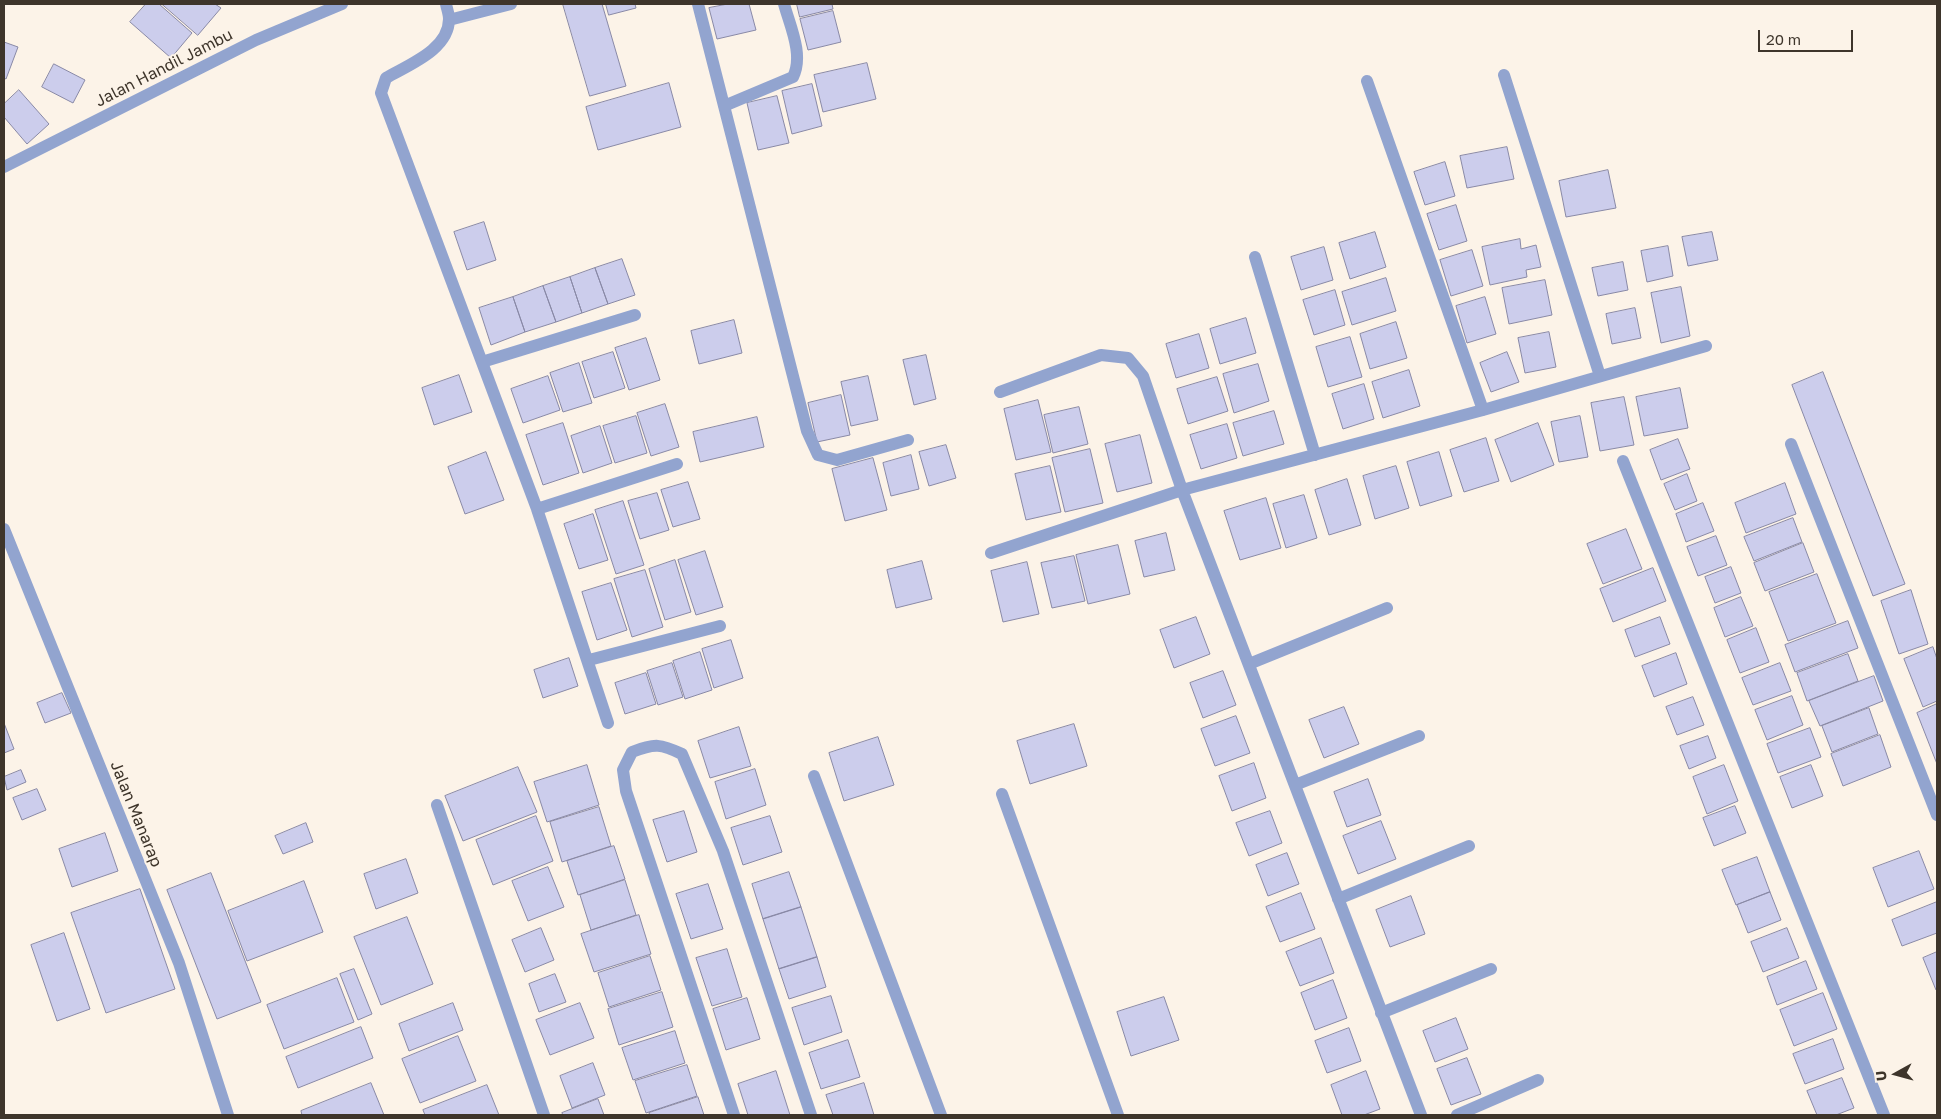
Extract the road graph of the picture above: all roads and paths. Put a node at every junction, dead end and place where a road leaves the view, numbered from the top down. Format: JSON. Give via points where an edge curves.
{"nodes":[{"id":1,"x":342,"y":4,"type":"edge"},
{"id":2,"x":446,"y":4,"type":"edge"},
{"id":3,"x":511,"y":4,"type":"edge"},
{"id":4,"x":698,"y":4,"type":"edge"},
{"id":5,"x":784,"y":4,"type":"edge"},
{"id":6,"x":449,"y":20,"type":"junction"},
{"id":7,"x":1504,"y":74,"type":"dead end"},
{"id":8,"x":1367,"y":81,"type":"dead end"},
{"id":9,"x":724,"y":106,"type":"junction"},
{"id":10,"x":4,"y":167,"type":"edge"},
{"id":11,"x":1255,"y":257,"type":"dead end"},
{"id":12,"x":635,"y":315,"type":"dead end"},
{"id":13,"x":1706,"y":346,"type":"dead end"},
{"id":14,"x":482,"y":362,"type":"junction"},
{"id":15,"x":1600,"y":376,"type":"junction"},
{"id":16,"x":1000,"y":392,"type":"dead end"},
{"id":17,"x":1483,"y":410,"type":"junction"},
{"id":18,"x":908,"y":440,"type":"dead end"},
{"id":19,"x":1791,"y":444,"type":"dead end"},
{"id":20,"x":1314,"y":455,"type":"junction"},
{"id":21,"x":1623,"y":461,"type":"dead end"},
{"id":22,"x":677,"y":464,"type":"dead end"},
{"id":23,"x":1182,"y":490,"type":"junction"},
{"id":24,"x":537,"y":509,"type":"junction"},
{"id":25,"x":4,"y":529,"type":"edge"},
{"id":26,"x":991,"y":553,"type":"dead end"},
{"id":27,"x":1387,"y":608,"type":"dead end"},
{"id":28,"x":720,"y":626,"type":"dead end"},
{"id":29,"x":589,"y":660,"type":"junction"},
{"id":30,"x":1249,"y":664,"type":"junction"},
{"id":31,"x":608,"y":723,"type":"dead end"},
{"id":32,"x":1419,"y":736,"type":"dead end"},
{"id":33,"x":814,"y":776,"type":"dead end"},
{"id":34,"x":1295,"y":785,"type":"junction"},
{"id":35,"x":1002,"y":794,"type":"dead end"},
{"id":36,"x":437,"y":805,"type":"dead end"},
{"id":37,"x":1937,"y":815,"type":"edge"},
{"id":38,"x":1469,"y":846,"type":"dead end"},
{"id":39,"x":1338,"y":899,"type":"junction"},
{"id":40,"x":1491,"y":969,"type":"dead end"},
{"id":41,"x":1381,"y":1013,"type":"junction"},
{"id":42,"x":1538,"y":1080,"type":"dead end"},
{"id":43,"x":228,"y":1115,"type":"edge"},
{"id":44,"x":544,"y":1115,"type":"edge"},
{"id":45,"x":734,"y":1115,"type":"edge"},
{"id":46,"x":810,"y":1115,"type":"edge"},
{"id":47,"x":941,"y":1115,"type":"edge"},
{"id":48,"x":1118,"y":1115,"type":"edge"},
{"id":49,"x":1421,"y":1115,"type":"edge"},
{"id":50,"x":1458,"y":1115,"type":"edge"},
{"id":51,"x":1884,"y":1115,"type":"edge"}],
"edges":[{"from":1,"to":10,"type":"street","name":"Jalan Handil Jambu","via":[[256,40]]},
{"from":2,"to":6,"type":"street"},
{"from":3,"to":6,"type":"street"},
{"from":4,"to":9,"type":"street"},
{"from":5,"to":9,"type":"street","via":[[798,58],[798,68],[793,77]]},
{"from":6,"to":14,"type":"street","via":[[444,39],[386,78],[381,93]]},
{"from":7,"to":15,"type":"street"},
{"from":8,"to":17,"type":"street"},
{"from":9,"to":18,"type":"street","via":[[808,431],[818,455],[836,460]]},
{"from":11,"to":20,"type":"street"},
{"from":12,"to":14,"type":"street"},
{"from":13,"to":15,"type":"street"},
{"from":14,"to":24,"type":"street"},
{"from":15,"to":17,"type":"street"},
{"from":16,"to":23,"type":"street","via":[[1102,355],[1128,358],[1143,376]]},
{"from":17,"to":20,"type":"street"},
{"from":19,"to":37,"type":"street"},
{"from":20,"to":23,"type":"street"},
{"from":21,"to":51,"type":"street"},
{"from":22,"to":24,"type":"street"},
{"from":23,"to":26,"type":"street"},
{"from":23,"to":30,"type":"street"},
{"from":24,"to":29,"type":"street"},
{"from":25,"to":43,"type":"street","name":"Jalan Manarap","via":[[179,963]]},
{"from":27,"to":30,"type":"street"},
{"from":28,"to":29,"type":"street"},
{"from":29,"to":31,"type":"street"},
{"from":30,"to":34,"type":"street"},
{"from":32,"to":34,"type":"street"},
{"from":33,"to":47,"type":"street"},
{"from":34,"to":39,"type":"street"},
{"from":35,"to":48,"type":"street"},
{"from":36,"to":44,"type":"street"},
{"from":38,"to":39,"type":"street"},
{"from":39,"to":41,"type":"street"},
{"from":40,"to":41,"type":"street"},
{"from":41,"to":49,"type":"street"},
{"from":42,"to":50,"type":"street"},
{"from":45,"to":46,"type":"street","via":[[626,791],[623,770],[632,752],[642,748],[663,745],[682,754],[723,851]]}]}
